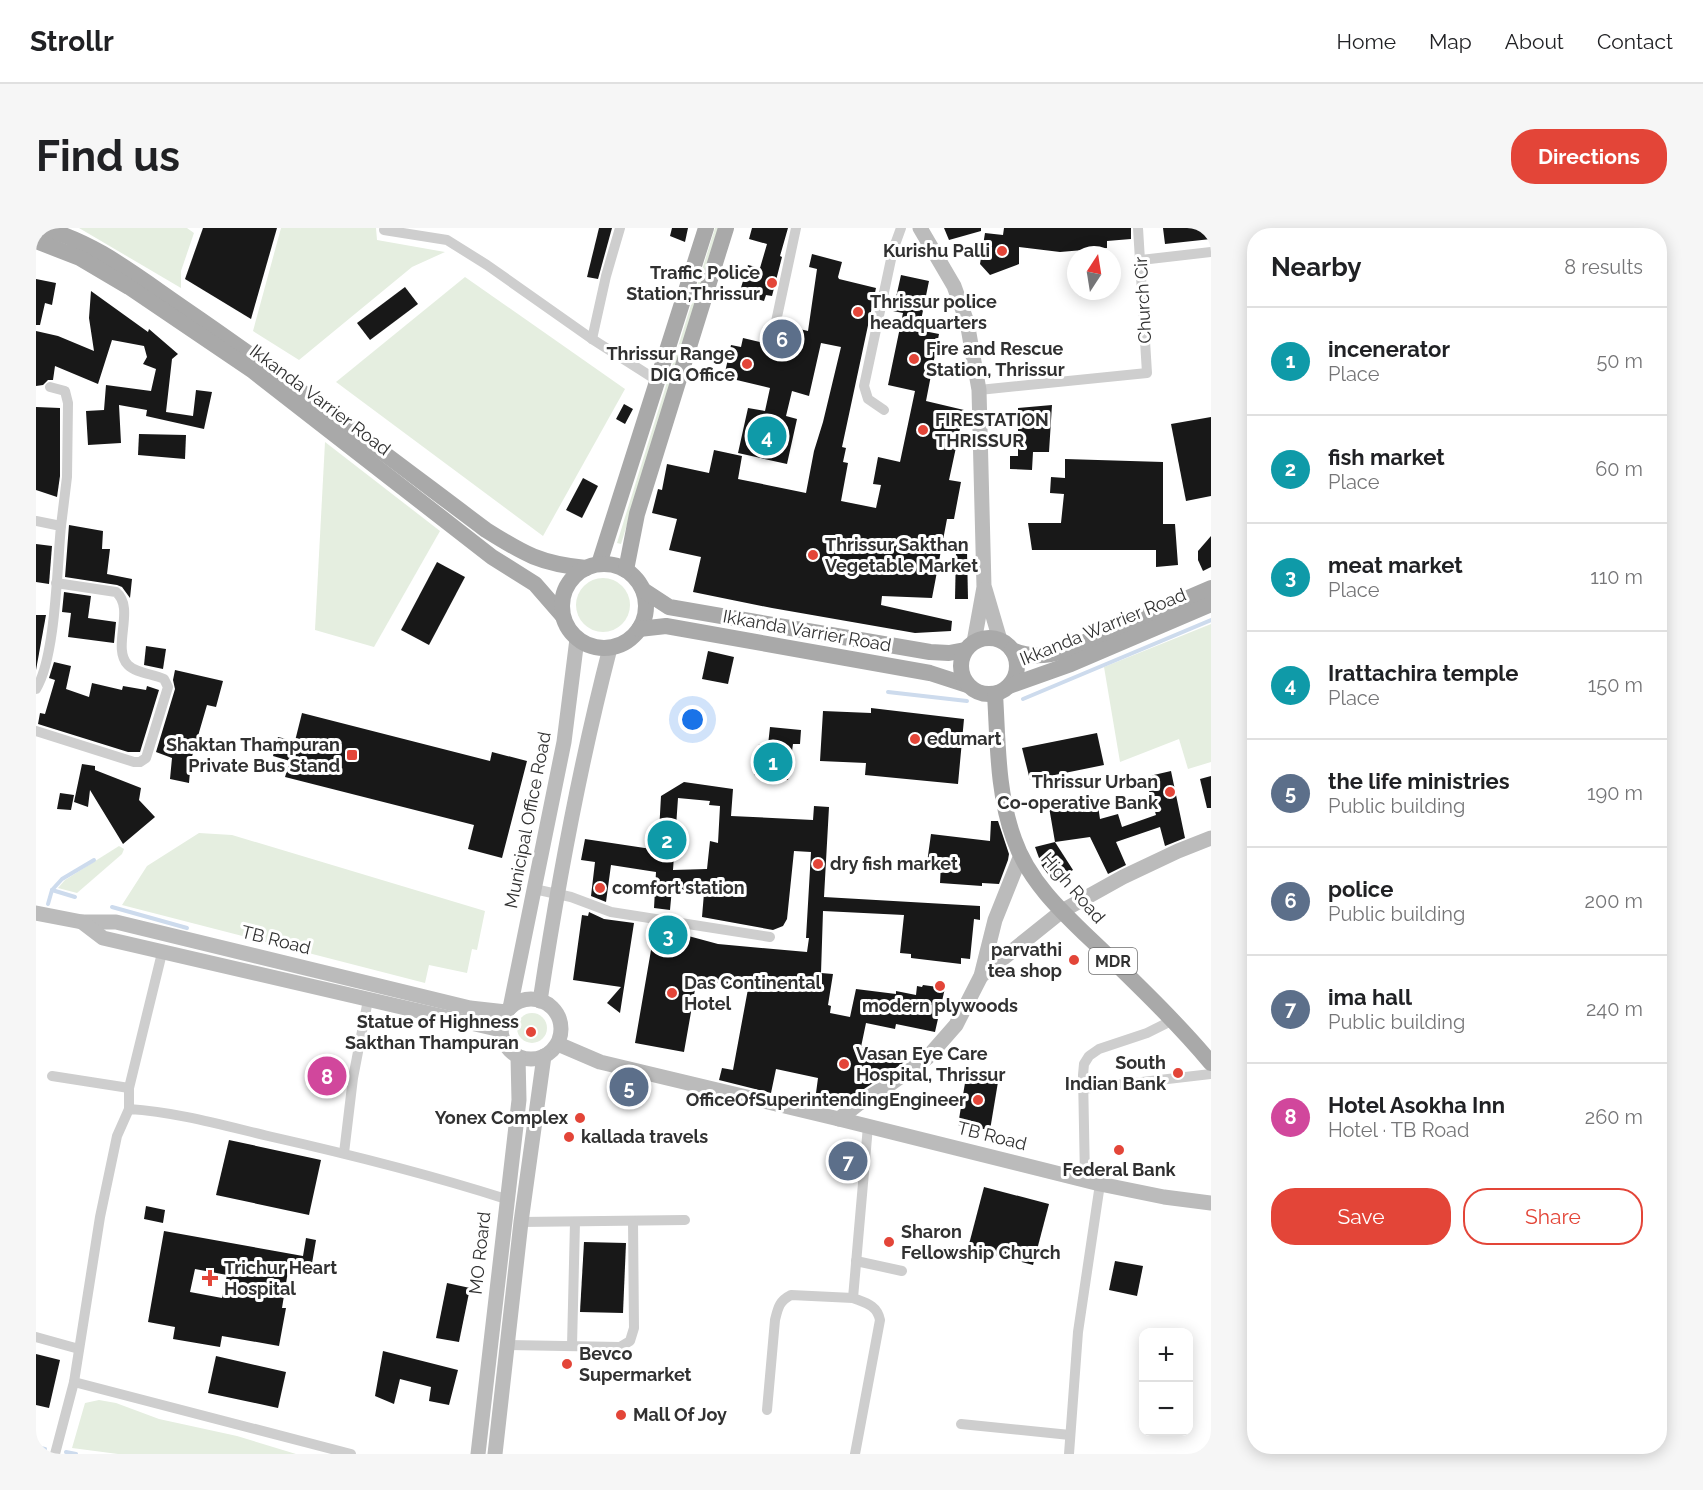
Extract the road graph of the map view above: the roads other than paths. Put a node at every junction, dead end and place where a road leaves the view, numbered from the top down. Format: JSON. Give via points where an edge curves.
{"nodes":[{"id":1,"x":40,"y":228,"type":"edge"},
{"id":2,"x":620,"y":228,"type":"edge"},
{"id":3,"x":706,"y":228,"type":"edge"},
{"id":4,"x":726,"y":228,"type":"edge"},
{"id":5,"x":796,"y":228,"type":"edge"},
{"id":6,"x":901,"y":228,"type":"edge"},
{"id":7,"x":920,"y":228,"type":"edge"},
{"id":8,"x":1138,"y":228,"type":"edge"},
{"id":9,"x":384,"y":230,"type":"dead end"},
{"id":10,"x":36,"y":241,"type":"edge"},
{"id":11,"x":1211,"y":252,"type":"edge"},
{"id":12,"x":1141,"y":260,"type":"junction"},
{"id":13,"x":592,"y":339,"type":"junction"},
{"id":14,"x":771,"y":345,"type":"dead end"},
{"id":15,"x":658,"y":381,"type":"junction"},
{"id":16,"x":50,"y":387,"type":"dead end"},
{"id":17,"x":979,"y":390,"type":"junction"},
{"id":18,"x":884,"y":410,"type":"dead end"},
{"id":19,"x":36,"y":521,"type":"edge"},
{"id":20,"x":61,"y":526,"type":"junction"},
{"id":21,"x":592,"y":566,"type":"junction"},
{"id":22,"x":626,"y":570,"type":"junction"},
{"id":23,"x":56,"y":583,"type":"junction"},
{"id":24,"x":984,"y":586,"type":"junction"},
{"id":25,"x":1211,"y":588,"type":"edge"},
{"id":26,"x":643,"y":590,"type":"junction"},
{"id":27,"x":1211,"y":604,"type":"edge"},
{"id":28,"x":562,"y":615,"type":"junction"},
{"id":29,"x":639,"y":629,"type":"junction"},
{"id":30,"x":577,"y":639,"type":"junction"},
{"id":31,"x":1006,"y":645,"type":"junction"},
{"id":32,"x":969,"y":646,"type":"junction"},
{"id":33,"x":610,"y":648,"type":"junction"},
{"id":34,"x":967,"y":685,"type":"junction"},
{"id":35,"x":36,"y":689,"type":"edge"},
{"id":36,"x":1002,"y":690,"type":"junction"},
{"id":37,"x":36,"y":731,"type":"edge"},
{"id":38,"x":1211,"y":838,"type":"edge"},
{"id":39,"x":1021,"y":855,"type":"junction"},
{"id":40,"x":534,"y":889,"type":"junction"},
{"id":41,"x":558,"y":895,"type":"junction"},
{"id":42,"x":1062,"y":911,"type":"junction"},
{"id":43,"x":36,"y":914,"type":"edge"},
{"id":44,"x":82,"y":922,"type":"junction"},
{"id":45,"x":770,"y":937,"type":"dead end"},
{"id":46,"x":162,"y":953,"type":"junction"},
{"id":47,"x":981,"y":976,"type":"junction"},
{"id":48,"x":368,"y":1000,"type":"junction"},
{"id":49,"x":540,"y":1001,"type":"junction"},
{"id":50,"x":508,"y":1010,"type":"junction"},
{"id":51,"x":1173,"y":1020,"type":"junction"},
{"id":52,"x":501,"y":1030,"type":"junction"},
{"id":53,"x":558,"y":1044,"type":"junction"},
{"id":54,"x":544,"y":1056,"type":"junction"},
{"id":55,"x":518,"y":1057,"type":"junction"},
{"id":56,"x":1211,"y":1063,"type":"edge"},
{"id":57,"x":1211,"y":1074,"type":"edge"},
{"id":58,"x":52,"y":1076,"type":"dead end"},
{"id":59,"x":129,"y":1088,"type":"junction"},
{"id":60,"x":1082,"y":1089,"type":"junction"},
{"id":61,"x":129,"y":1109,"type":"junction"},
{"id":62,"x":839,"y":1119,"type":"junction"},
{"id":63,"x":868,"y":1126,"type":"junction"},
{"id":64,"x":344,"y":1153,"type":"junction"},
{"id":65,"x":1085,"y":1179,"type":"junction"},
{"id":66,"x":1100,"y":1184,"type":"junction"},
{"id":67,"x":506,"y":1199,"type":"junction"},
{"id":68,"x":1211,"y":1203,"type":"edge"},
{"id":69,"x":633,"y":1221,"type":"junction"},
{"id":70,"x":686,"y":1221,"type":"dead end"},
{"id":71,"x":521,"y":1222,"type":"junction"},
{"id":72,"x":574,"y":1222,"type":"junction"},
{"id":73,"x":856,"y":1261,"type":"junction"},
{"id":74,"x":902,"y":1270,"type":"dead end"},
{"id":75,"x":853,"y":1298,"type":"junction"},
{"id":76,"x":36,"y":1337,"type":"edge"},
{"id":77,"x":507,"y":1345,"type":"junction"},
{"id":78,"x":572,"y":1346,"type":"junction"},
{"id":79,"x":80,"y":1348,"type":"junction"},
{"id":80,"x":74,"y":1382,"type":"junction"},
{"id":81,"x":767,"y":1410,"type":"dead end"},
{"id":82,"x":961,"y":1424,"type":"dead end"},
{"id":83,"x":1070,"y":1435,"type":"junction"},
{"id":84,"x":55,"y":1454,"type":"edge"},
{"id":85,"x":351,"y":1454,"type":"edge"},
{"id":86,"x":478,"y":1454,"type":"edge"},
{"id":87,"x":495,"y":1454,"type":"edge"},
{"id":88,"x":855,"y":1454,"type":"edge"},
{"id":89,"x":1069,"y":1454,"type":"edge"}],
"edges":[{"from":1,"to":21,"type":"main road","name":"Ikkanda Varrier Road","via":[[87,245],[136,275],[262,361],[501,540],[551,564]]},
{"from":2,"to":13,"type":"street"},
{"from":3,"to":15,"type":"main road"},
{"from":4,"to":22,"type":"main road","via":[[637,514]]},
{"from":5,"to":14,"type":"street"},
{"from":6,"to":18,"type":"street","via":[[864,386],[868,399]]},
{"from":7,"to":17,"type":"main road","via":[[954,286],[967,322]]},
{"from":8,"to":12,"type":"street","name":"Church Cir"},
{"from":9,"to":13,"type":"street","via":[[447,240]]},
{"from":10,"to":28,"type":"main road","name":"Ikkanda Varrier Road","via":[[80,258],[129,287],[253,371],[492,557],[535,584]]},
{"from":11,"to":12,"type":"street"},
{"from":12,"to":17,"type":"street","name":"Church Cir","via":[[1147,373]]},
{"from":13,"to":15,"type":"street"},
{"from":15,"to":21,"type":"main road"},
{"from":16,"to":20,"type":"street","via":[[65,391],[68,403],[67,477]]},
{"from":17,"to":24,"type":"main road"},
{"from":19,"to":20,"type":"street"},
{"from":20,"to":23,"type":"street"},
{"from":21,"to":22,"type":"main road","via":[[608,564]]},
{"from":21,"to":28,"type":"main road","via":[[574,576],[566,588]]},
{"from":22,"to":26,"type":"main road"},
{"from":23,"to":35,"type":"street","via":[[46,663]]},
{"from":23,"to":37,"type":"street","via":[[116,591],[122,596],[125,663],[164,679],[168,687],[146,758],[140,762]]},
{"from":24,"to":31,"type":"main road"},
{"from":24,"to":32,"type":"main road"},
{"from":25,"to":31,"type":"main road","name":"Ikkanda Warrier Road","via":[[1064,651],[1026,656]]},
{"from":26,"to":29,"type":"main road","via":[[645,616]]},
{"from":26,"to":32,"type":"main road","name":"Ikkanda Varrier Road","via":[[669,607],[930,652],[950,652]]},
{"from":27,"to":36,"type":"main road","name":"Ikkanda Warrier Road"},
{"from":28,"to":30,"type":"main road"},
{"from":29,"to":33,"type":"main road","via":[[623,644]]},
{"from":29,"to":34,"type":"main road","name":"Ikkanda Varrier Road","via":[[666,626],[930,673]]},
{"from":30,"to":33,"type":"main road","via":[[588,646]]},
{"from":30,"to":40,"type":"main road","name":"Municipal Office Road","via":[[564,742]]},
{"from":31,"to":32,"type":"main road","via":[[985,638]]},
{"from":31,"to":36,"type":"main road","via":[[1017,673]]},
{"from":32,"to":34,"type":"main road","via":[[960,668]]},
{"from":33,"to":41,"type":"main road","via":[[586,747]]},
{"from":34,"to":36,"type":"main road","via":[[979,693]]},
{"from":36,"to":39,"type":"main road","name":"High Road","number":"MDR","via":[[1003,798]]},
{"from":38,"to":42,"type":"main road","via":[[1123,877]]},
{"from":39,"to":42,"type":"main road","name":"High Road","number":"MDR","via":[[1030,873]]},
{"from":39,"to":47,"type":"main road","via":[[995,920]]},
{"from":40,"to":41,"type":"street"},
{"from":40,"to":50,"type":"main road","name":"Municipal Office Road"},
{"from":41,"to":45,"type":"street","via":[[611,912]]},
{"from":41,"to":49,"type":"main road"},
{"from":42,"to":47,"type":"main road"},
{"from":42,"to":51,"type":"main road","name":"High Road","number":"MDR"},
{"from":43,"to":44,"type":"main road","name":"TB Road"},
{"from":44,"to":46,"type":"main road","via":[[103,938]]},
{"from":44,"to":50,"type":"main road","name":"TB Road","via":[[116,922],[471,1008]]},
{"from":46,"to":48,"type":"main road"},
{"from":46,"to":59,"type":"street"},
{"from":47,"to":62,"type":"main road","via":[[956,1025],[927,1058]]},
{"from":48,"to":52,"type":"main road"},
{"from":48,"to":64,"type":"street"},
{"from":49,"to":50,"type":"main road","via":[[524,1000]]},
{"from":49,"to":53,"type":"main road","via":[[558,1016]]},
{"from":50,"to":52,"type":"main road"},
{"from":51,"to":56,"type":"main road","name":"High Road","number":"MDR"},
{"from":51,"to":60,"type":"street","via":[[1089,1056],[1084,1064]]},
{"from":52,"to":55,"type":"main road","via":[[506,1046]]},
{"from":53,"to":54,"type":"main road"},
{"from":53,"to":62,"type":"main road","name":"TB Road","via":[[600,1062]]},
{"from":54,"to":55,"type":"main road"},
{"from":54,"to":71,"type":"main road"},
{"from":55,"to":67,"type":"main road","name":"MO Roard","via":[[519,1100]]},
{"from":57,"to":60,"type":"street"},
{"from":58,"to":59,"type":"street"},
{"from":59,"to":61,"type":"street"},
{"from":60,"to":65,"type":"street"},
{"from":61,"to":64,"type":"street","via":[[184,1116]]},
{"from":61,"to":79,"type":"street","via":[[117,1136],[102,1206]]},
{"from":62,"to":63,"type":"main road","name":"TB Road"},
{"from":63,"to":65,"type":"main road","name":"TB Road"},
{"from":63,"to":73,"type":"street"},
{"from":64,"to":67,"type":"street"},
{"from":65,"to":66,"type":"main road","name":"TB Road"},
{"from":66,"to":68,"type":"main road","name":"TB Road"},
{"from":66,"to":83,"type":"street","via":[[1078,1332]]},
{"from":67,"to":86,"type":"main road","name":"MO Roard"},
{"from":69,"to":70,"type":"street"},
{"from":69,"to":72,"type":"street"},
{"from":69,"to":78,"type":"street","via":[[634,1328],[630,1341],[620,1347]]},
{"from":71,"to":72,"type":"street"},
{"from":71,"to":77,"type":"main road"},
{"from":72,"to":78,"type":"street"},
{"from":73,"to":74,"type":"street"},
{"from":73,"to":75,"type":"street"},
{"from":75,"to":81,"type":"street","via":[[791,1295],[782,1300],[775,1320]]},
{"from":75,"to":88,"type":"street","via":[[873,1306],[879,1311],[880,1320]]},
{"from":76,"to":79,"type":"street"},
{"from":77,"to":78,"type":"street"},
{"from":77,"to":87,"type":"main road"},
{"from":79,"to":80,"type":"street"},
{"from":80,"to":84,"type":"street"},
{"from":80,"to":85,"type":"street"},
{"from":82,"to":83,"type":"street"},
{"from":83,"to":89,"type":"street"}]}
